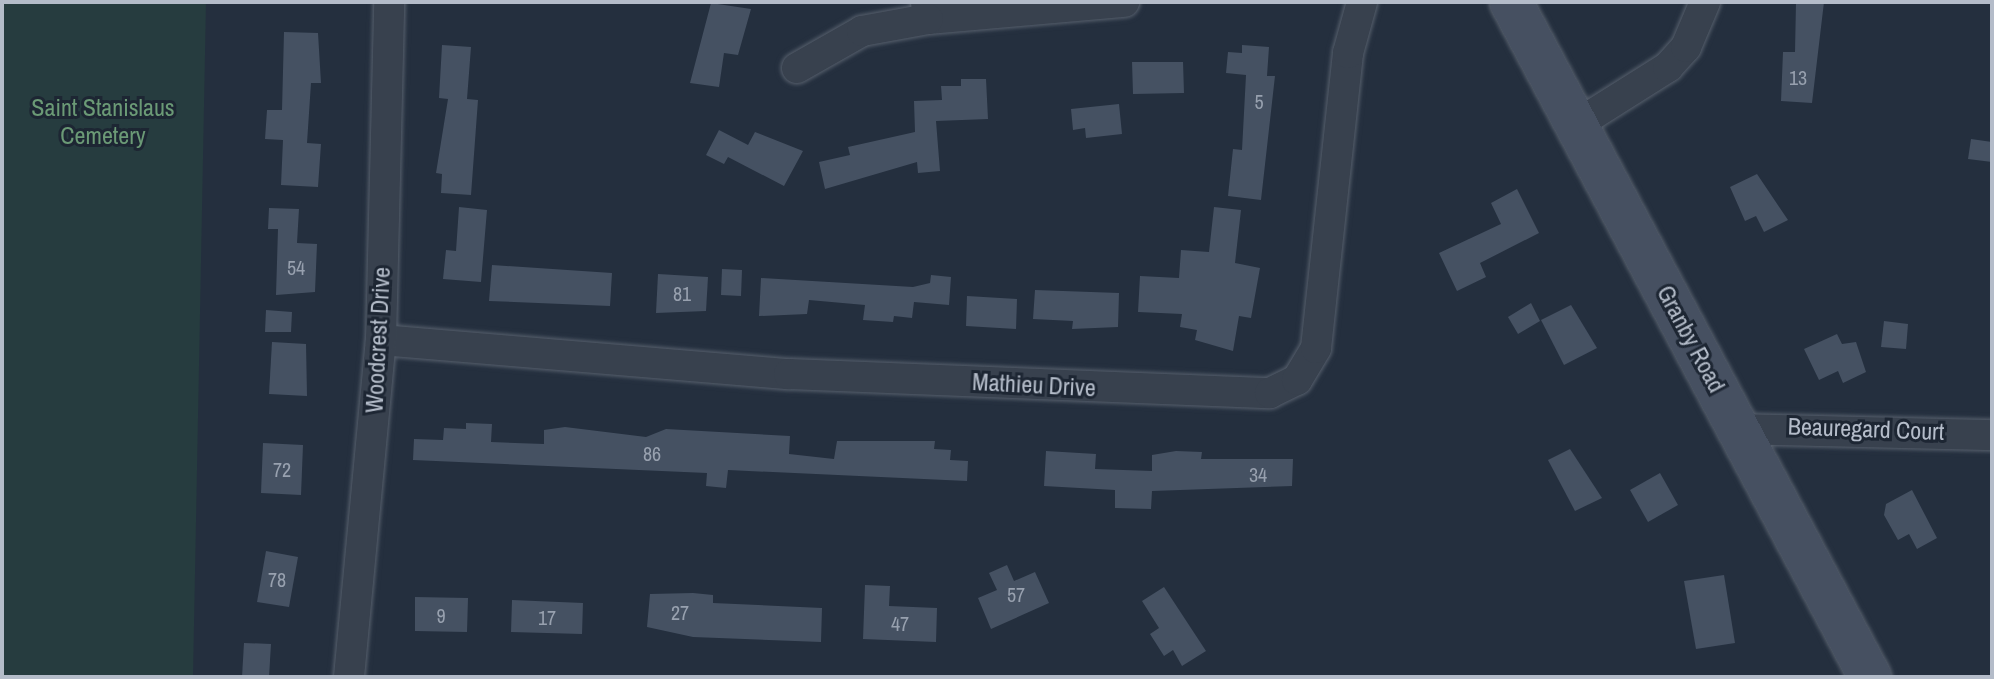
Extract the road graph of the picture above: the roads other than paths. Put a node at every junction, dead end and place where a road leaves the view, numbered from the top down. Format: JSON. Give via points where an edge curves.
{"nodes":[{"id":1,"x":389,"y":2,"type":"edge"},
{"id":2,"x":1124,"y":2,"type":"edge"},
{"id":3,"x":1362,"y":2,"type":"edge"},
{"id":4,"x":1511,"y":2,"type":"edge"},
{"id":5,"x":1705,"y":2,"type":"edge"},
{"id":6,"x":927,"y":10,"type":"edge"},
{"id":7,"x":797,"y":68,"type":"dead end"},
{"id":8,"x":1576,"y":125,"type":"junction"},
{"id":9,"x":381,"y":340,"type":"junction"},
{"id":10,"x":1740,"y":429,"type":"junction"},
{"id":11,"x":1992,"y":435,"type":"edge"},
{"id":12,"x":349,"y":677,"type":"edge"},
{"id":13,"x":1870,"y":677,"type":"edge"}],
"edges":[{"from":1,"to":9,"type":"street","name":"Woodcrest Drive"},
{"from":2,"to":6,"type":"street"},
{"from":3,"to":9,"type":"street","name":"Mathieu Drive","via":[[1348,53],[1316,348],[1297,380],[1270,393],[789,374]]},
{"from":4,"to":8,"type":"main road","name":"Granby Road"},
{"from":5,"to":8,"type":"street","via":[[1686,47],[1668,67]]},
{"from":6,"to":7,"type":"street","via":[[862,31]]},
{"from":8,"to":10,"type":"main road","name":"Granby Road"},
{"from":9,"to":12,"type":"street","name":"Woodcrest Drive"},
{"from":10,"to":11,"type":"street","name":"Beauregard Court"},
{"from":10,"to":13,"type":"main road","name":"Granby Road"}]}
